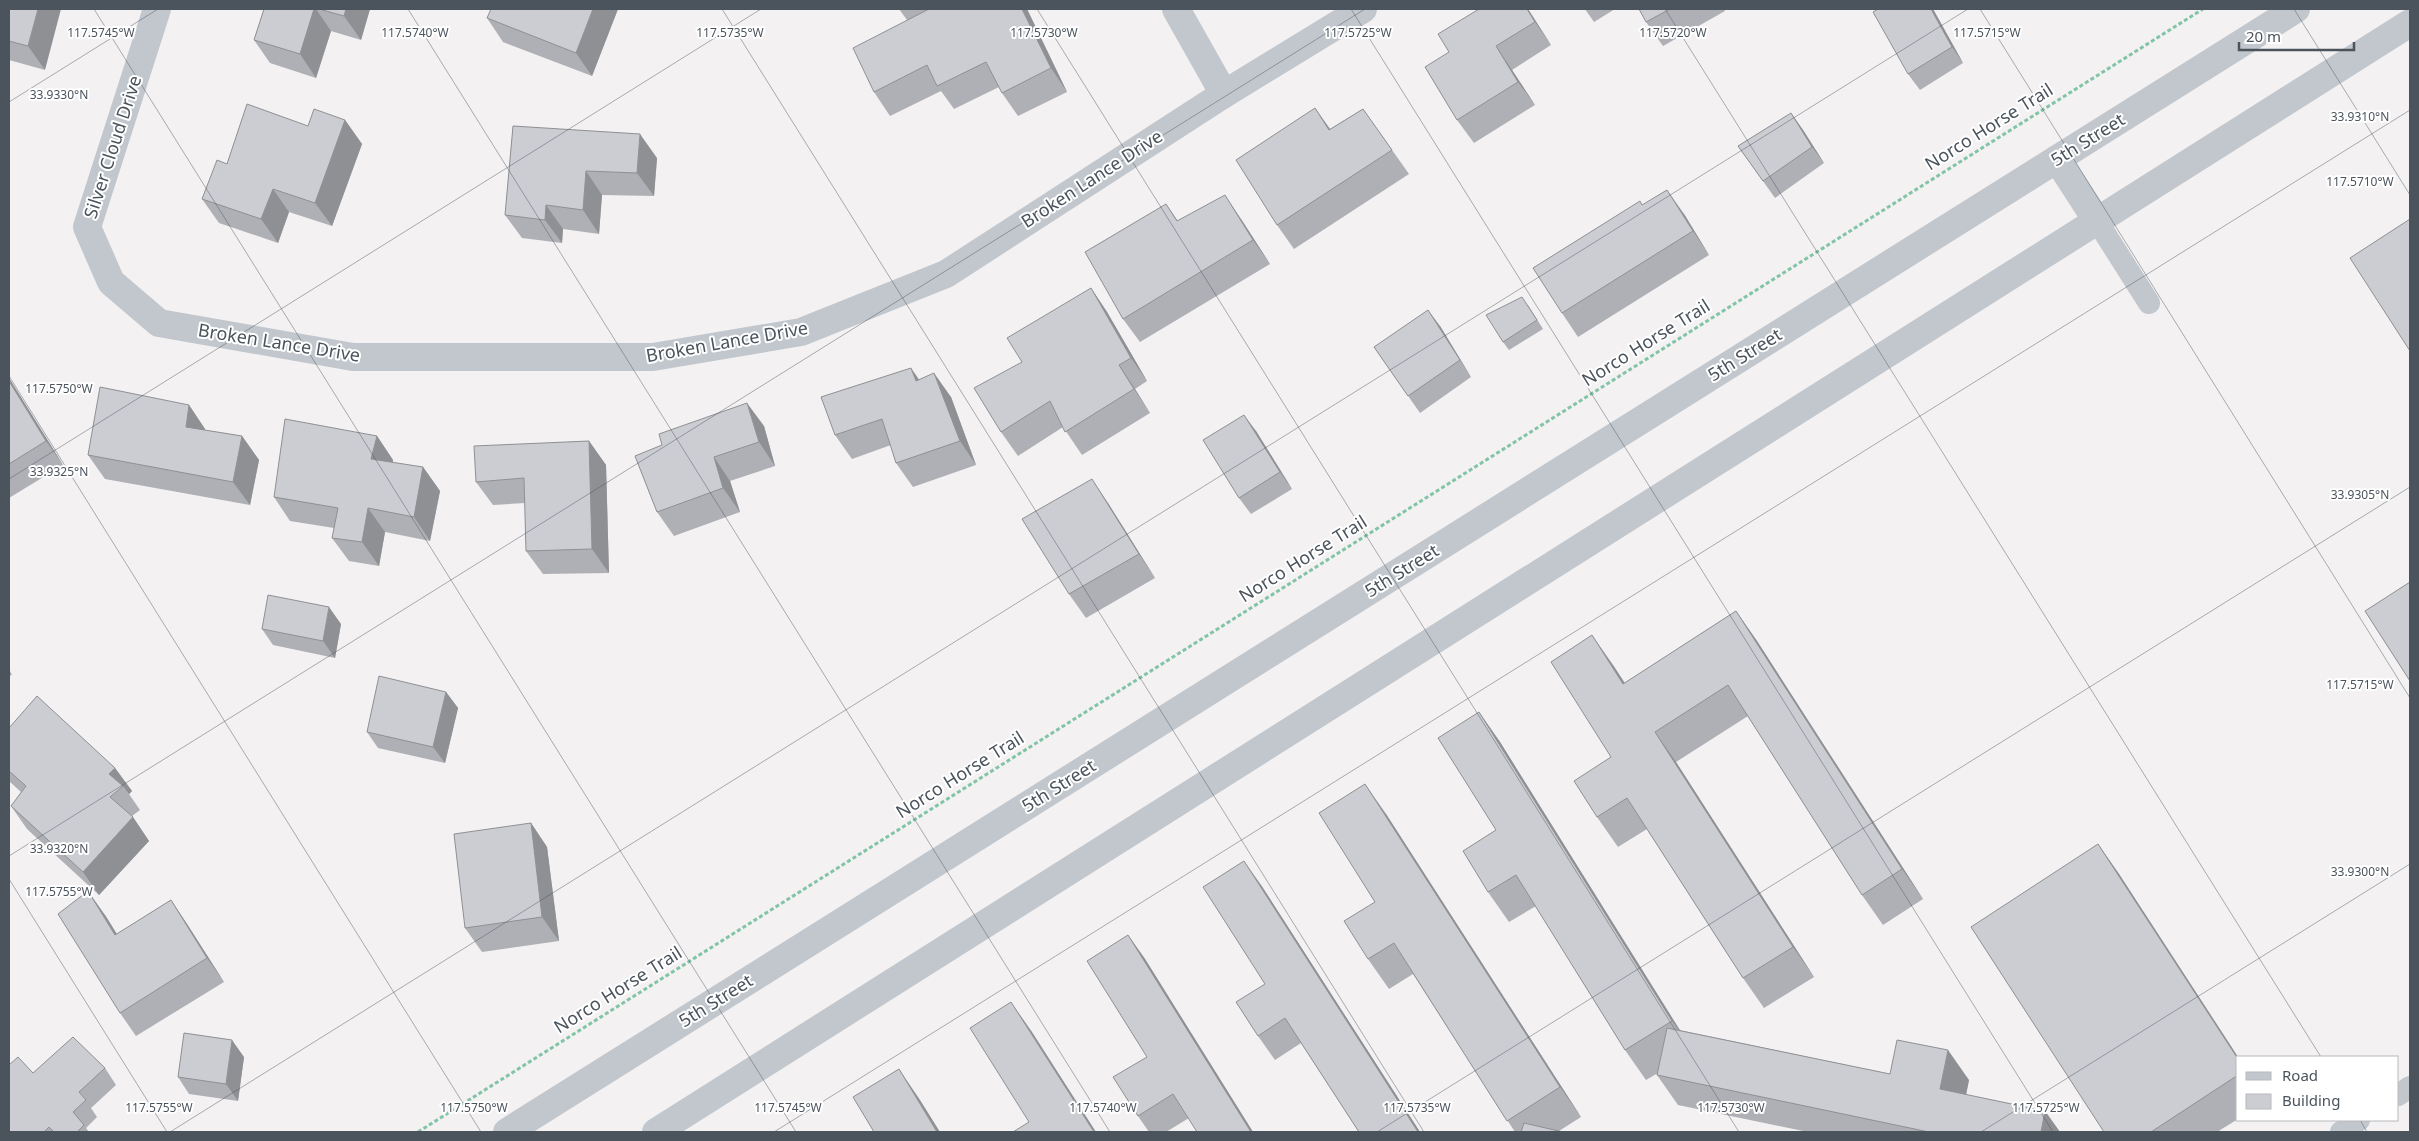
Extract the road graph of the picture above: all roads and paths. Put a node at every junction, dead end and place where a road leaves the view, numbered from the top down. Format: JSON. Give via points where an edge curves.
{"nodes":[{"id":1,"x":157,"y":9,"type":"edge"},
{"id":2,"x":1176,"y":9,"type":"edge"},
{"id":3,"x":1363,"y":9,"type":"edge"},
{"id":4,"x":2203,"y":9,"type":"edge"},
{"id":5,"x":2296,"y":9,"type":"edge"},
{"id":6,"x":2410,"y":23,"type":"edge"},
{"id":7,"x":1224,"y":94,"type":"junction"},
{"id":8,"x":2057,"y":159,"type":"junction"},
{"id":9,"x":2097,"y":221,"type":"junction"},
{"id":10,"x":111,"y":282,"type":"joint"},
{"id":11,"x":2149,"y":303,"type":"dead end"},
{"id":12,"x":2410,"y":1088,"type":"edge"},
{"id":13,"x":2399,"y":1094,"type":"edge"},
{"id":14,"x":2358,"y":1121,"type":"edge"},
{"id":15,"x":418,"y":1132,"type":"edge"},
{"id":16,"x":507,"y":1132,"type":"edge"},
{"id":17,"x":656,"y":1132,"type":"edge"},
{"id":18,"x":2341,"y":1132,"type":"edge"}],
"edges":[{"from":1,"to":10,"type":"street","name":"Silver Cloud Drive","via":[[87,227]]},
{"from":2,"to":7,"type":"street"},
{"from":3,"to":7,"type":"street","name":"Broken Lance Drive"},
{"from":4,"to":15,"type":"path","name":"Norco Horse Trail"},
{"from":5,"to":8,"type":"street","name":"5th Street"},
{"from":6,"to":9,"type":"street"},
{"from":7,"to":10,"type":"street","name":"Broken Lance Drive","via":[[946,274],[801,332],[653,357],[353,357],[159,323]]},
{"from":8,"to":9,"type":"street"},
{"from":8,"to":16,"type":"street","name":"5th Street"},
{"from":9,"to":11,"type":"lane"},
{"from":9,"to":17,"type":"street"},
{"from":12,"to":13,"type":"lane"},
{"from":14,"to":18,"type":"lane"}]}
